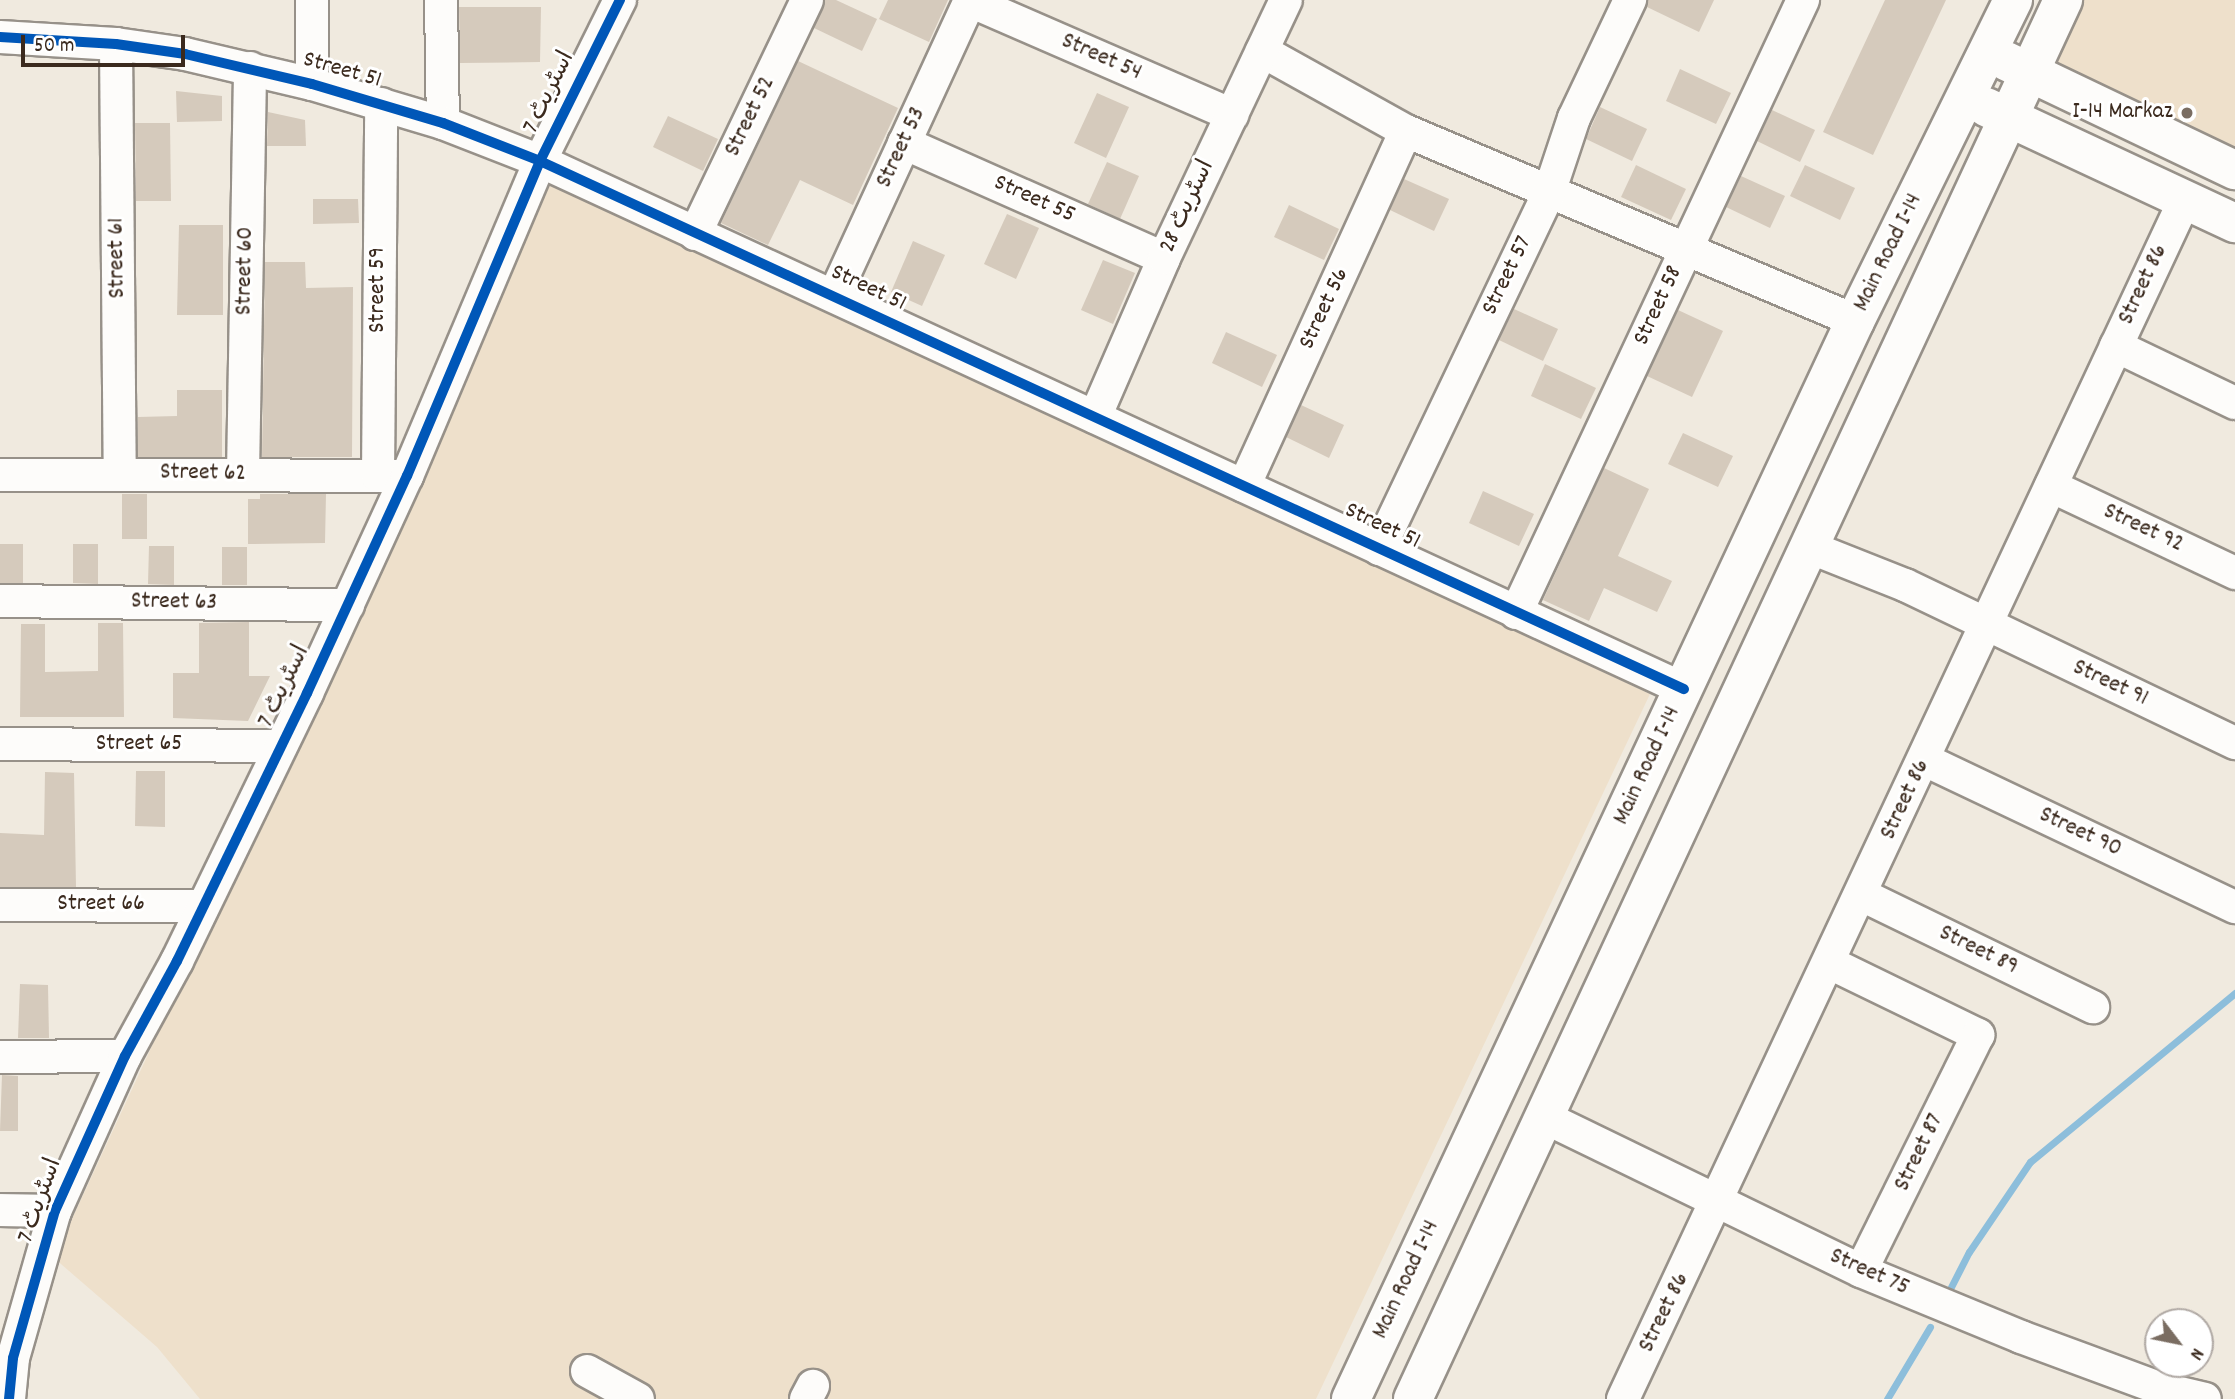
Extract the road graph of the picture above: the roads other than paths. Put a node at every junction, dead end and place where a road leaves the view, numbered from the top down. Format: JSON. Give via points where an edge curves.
{"nodes":[{"id":1,"x":312,"y":0,"type":"edge"},
{"id":2,"x":441,"y":0,"type":"edge"},
{"id":3,"x":620,"y":0,"type":"edge"},
{"id":4,"x":807,"y":0,"type":"edge"},
{"id":5,"x":970,"y":0,"type":"edge"},
{"id":6,"x":1286,"y":0,"type":"edge"},
{"id":7,"x":1630,"y":0,"type":"edge"},
{"id":8,"x":1803,"y":0,"type":"edge"},
{"id":9,"x":2013,"y":0,"type":"edge"},
{"id":10,"x":2063,"y":0,"type":"edge"},
{"id":11,"x":0,"y":37,"type":"edge"},
{"id":12,"x":116,"y":44,"type":"junction"},
{"id":13,"x":1262,"y":51,"type":"junction"},
{"id":14,"x":1988,"y":52,"type":"junction"},
{"id":15,"x":250,"y":68,"type":"junction"},
{"id":16,"x":2028,"y":72,"type":"junction"},
{"id":17,"x":312,"y":84,"type":"junction"},
{"id":18,"x":1966,"y":97,"type":"junction"},
{"id":19,"x":381,"y":104,"type":"junction"},
{"id":20,"x":1232,"y":115,"type":"junction"},
{"id":21,"x":2008,"y":117,"type":"junction"},
{"id":22,"x":443,"y":123,"type":"junction"},
{"id":23,"x":1406,"y":131,"type":"junction"},
{"id":24,"x":904,"y":143,"type":"junction"},
{"id":25,"x":540,"y":160,"type":"junction"},
{"id":26,"x":2235,"y":170,"type":"edge"},
{"id":27,"x":1549,"y":193,"type":"junction"},
{"id":28,"x":2185,"y":199,"type":"junction"},
{"id":29,"x":2235,"y":223,"type":"edge"},
{"id":30,"x":695,"y":234,"type":"junction"},
{"id":31,"x":1686,"y":248,"type":"junction"},
{"id":32,"x":1164,"y":258,"type":"junction"},
{"id":33,"x":834,"y":296,"type":"junction"},
{"id":34,"x":1855,"y":321,"type":"junction"},
{"id":35,"x":2116,"y":346,"type":"junction"},
{"id":36,"x":2235,"y":402,"type":"edge"},
{"id":37,"x":1096,"y":417,"type":"junction"},
{"id":38,"x":120,"y":472,"type":"junction"},
{"id":39,"x":243,"y":474,"type":"junction"},
{"id":40,"x":0,"y":475,"type":"edge"},
{"id":41,"x":393,"y":476,"type":"junction"},
{"id":42,"x":1244,"y":486,"type":"junction"},
{"id":43,"x":2051,"y":486,"type":"junction"},
{"id":44,"x":1808,"y":547,"type":"junction"},
{"id":45,"x":1379,"y":549,"type":"junction"},
{"id":46,"x":2235,"y":573,"type":"edge"},
{"id":47,"x":0,"y":601,"type":"edge"},
{"id":48,"x":348,"y":605,"type":"junction"},
{"id":49,"x":1516,"y":613,"type":"junction"},
{"id":50,"x":1986,"y":625,"type":"junction"},
{"id":51,"x":1689,"y":680,"type":"junction"},
{"id":52,"x":1742,"y":691,"type":"junction"},
{"id":53,"x":2235,"y":743,"type":"edge"},
{"id":54,"x":0,"y":744,"type":"edge"},
{"id":55,"x":279,"y":746,"type":"junction"},
{"id":56,"x":1925,"y":760,"type":"junction"},
{"id":57,"x":1862,"y":895,"type":"junction"},
{"id":58,"x":0,"y":905,"type":"edge"},
{"id":59,"x":203,"y":906,"type":"junction"},
{"id":60,"x":2235,"y":907,"type":"edge"},
{"id":61,"x":1830,"y":963,"type":"junction"},
{"id":62,"x":2093,"y":1007,"type":"dead end"},
{"id":63,"x":125,"y":1056,"type":"junction"},
{"id":64,"x":0,"y":1057,"type":"edge"},
{"id":65,"x":1544,"y":1117,"type":"junction"},
{"id":66,"x":1718,"y":1202,"type":"junction"},
{"id":67,"x":0,"y":1210,"type":"edge"},
{"id":68,"x":55,"y":1211,"type":"junction"},
{"id":69,"x":1861,"y":1271,"type":"junction"},
{"id":70,"x":587,"y":1371,"type":"dead end"},
{"id":71,"x":9,"y":1399,"type":"edge"},
{"id":72,"x":638,"y":1399,"type":"edge"},
{"id":73,"x":1351,"y":1399,"type":"edge"},
{"id":74,"x":1413,"y":1399,"type":"edge"},
{"id":75,"x":1623,"y":1399,"type":"edge"},
{"id":76,"x":2205,"y":1399,"type":"edge"}],
"edges":[{"from":1,"to":17,"type":"street"},
{"from":2,"to":22,"type":"street"},
{"from":3,"to":25,"type":"street","name":"اسٹریٹ 7"},
{"from":4,"to":30,"type":"street","name":"Street 52"},
{"from":5,"to":20,"type":"street","name":"Street 54"},
{"from":5,"to":24,"type":"street","name":"Street 53"},
{"from":6,"to":13,"type":"street","name":"اسٹریٹ 28"},
{"from":7,"to":27,"type":"street","name":"Street 57","via":[[1574,118]]},
{"from":8,"to":31,"type":"street","name":"Street 58"},
{"from":9,"to":14,"type":"main road","name":"Main Road I-14"},
{"from":10,"to":16,"type":"main road","name":"Main Road I-14"},
{"from":11,"to":12,"type":"street","name":"Street 51"},
{"from":12,"to":15,"type":"street","name":"Street 51"},
{"from":12,"to":38,"type":"street","name":"Street 61"},
{"from":13,"to":20,"type":"street","name":"اسٹریٹ 28"},
{"from":13,"to":23,"type":"street"},
{"from":14,"to":16,"type":"main road"},
{"from":14,"to":18,"type":"main road","name":"Main Road I-14"},
{"from":15,"to":17,"type":"street","name":"Street 51"},
{"from":15,"to":39,"type":"street","name":"Street 60"},
{"from":16,"to":21,"type":"main road","name":"Main Road I-14"},
{"from":16,"to":26,"type":"main road"},
{"from":17,"to":19,"type":"street","name":"Street 51"},
{"from":18,"to":21,"type":"main road"},
{"from":18,"to":34,"type":"main road","name":"Main Road I-14"},
{"from":19,"to":22,"type":"street","name":"Street 51"},
{"from":19,"to":41,"type":"street","name":"Street 59"},
{"from":20,"to":32,"type":"street","name":"اسٹریٹ 28"},
{"from":21,"to":28,"type":"main road"},
{"from":21,"to":44,"type":"main road","name":"Main Road I-14"},
{"from":22,"to":25,"type":"street","name":"Street 51"},
{"from":23,"to":27,"type":"street","via":[[1476,157]]},
{"from":23,"to":42,"type":"street","name":"Street 56"},
{"from":24,"to":32,"type":"street","name":"Street 55"},
{"from":24,"to":33,"type":"street","name":"Street 53"},
{"from":25,"to":30,"type":"street","name":"Street 51"},
{"from":25,"to":41,"type":"street","name":"اسٹریٹ 7"},
{"from":27,"to":31,"type":"street"},
{"from":27,"to":45,"type":"street","name":"Street 57"},
{"from":28,"to":29,"type":"main road"},
{"from":28,"to":35,"type":"street","name":"Street 86"},
{"from":30,"to":33,"type":"street","name":"Street 51"},
{"from":31,"to":34,"type":"street"},
{"from":31,"to":49,"type":"street","name":"Street 58"},
{"from":32,"to":37,"type":"street","name":"اسٹریٹ 28"},
{"from":33,"to":37,"type":"street","name":"Street 51"},
{"from":34,"to":51,"type":"main road","name":"Main Road I-14"},
{"from":35,"to":36,"type":"street"},
{"from":35,"to":43,"type":"street","name":"Street 86"},
{"from":37,"to":42,"type":"street","name":"Street 51"},
{"from":38,"to":39,"type":"street","name":"Street 62"},
{"from":38,"to":40,"type":"street","name":"Street 62"},
{"from":39,"to":41,"type":"street","name":"Street 62"},
{"from":41,"to":48,"type":"street","name":"اسٹریٹ 7"},
{"from":42,"to":45,"type":"street","name":"Street 51"},
{"from":43,"to":46,"type":"street","name":"Street 92"},
{"from":43,"to":50,"type":"street","name":"Street 86"},
{"from":44,"to":50,"type":"street","name":"Street 91","via":[[1874,571]]},
{"from":44,"to":52,"type":"main road","name":"Main Road I-14"},
{"from":45,"to":49,"type":"street","name":"Street 51"},
{"from":47,"to":48,"type":"street","name":"Street 63"},
{"from":48,"to":55,"type":"street","name":"اسٹریٹ 7"},
{"from":49,"to":51,"type":"street","name":"Street 51"},
{"from":50,"to":53,"type":"street","name":"Street 91"},
{"from":50,"to":56,"type":"street","name":"Street 86"},
{"from":51,"to":52,"type":"main road"},
{"from":51,"to":73,"type":"main road","name":"Main Road I-14"},
{"from":52,"to":65,"type":"main road","name":"Main Road I-14"},
{"from":54,"to":55,"type":"street","name":"Street 65"},
{"from":55,"to":59,"type":"street","name":"اسٹریٹ 7"},
{"from":56,"to":57,"type":"street","name":"Street 86"},
{"from":56,"to":60,"type":"street","name":"Street 90"},
{"from":57,"to":61,"type":"street","name":"Street 86"},
{"from":57,"to":62,"type":"street","name":"Street 89"},
{"from":58,"to":59,"type":"street","name":"Street 66"},
{"from":59,"to":63,"type":"street","name":"اسٹریٹ 7"},
{"from":61,"to":66,"type":"street","name":"Street 86"},
{"from":61,"to":69,"type":"street","name":"Street 87","via":[[1978,1035]]},
{"from":63,"to":64,"type":"street"},
{"from":63,"to":68,"type":"street","name":"اسٹریٹ 7"},
{"from":65,"to":66,"type":"street","name":"Street 75"},
{"from":65,"to":74,"type":"main road","name":"Main Road I-14"},
{"from":66,"to":69,"type":"street","name":"Street 75"},
{"from":66,"to":75,"type":"street","name":"Street 86"},
{"from":67,"to":68,"type":"street"},
{"from":68,"to":71,"type":"street","name":"اسٹریٹ 7","via":[[13,1358]]},
{"from":69,"to":76,"type":"street","name":"Street 75","via":[[2033,1342],[2159,1388]]},
{"from":70,"to":72,"type":"street"}]}
